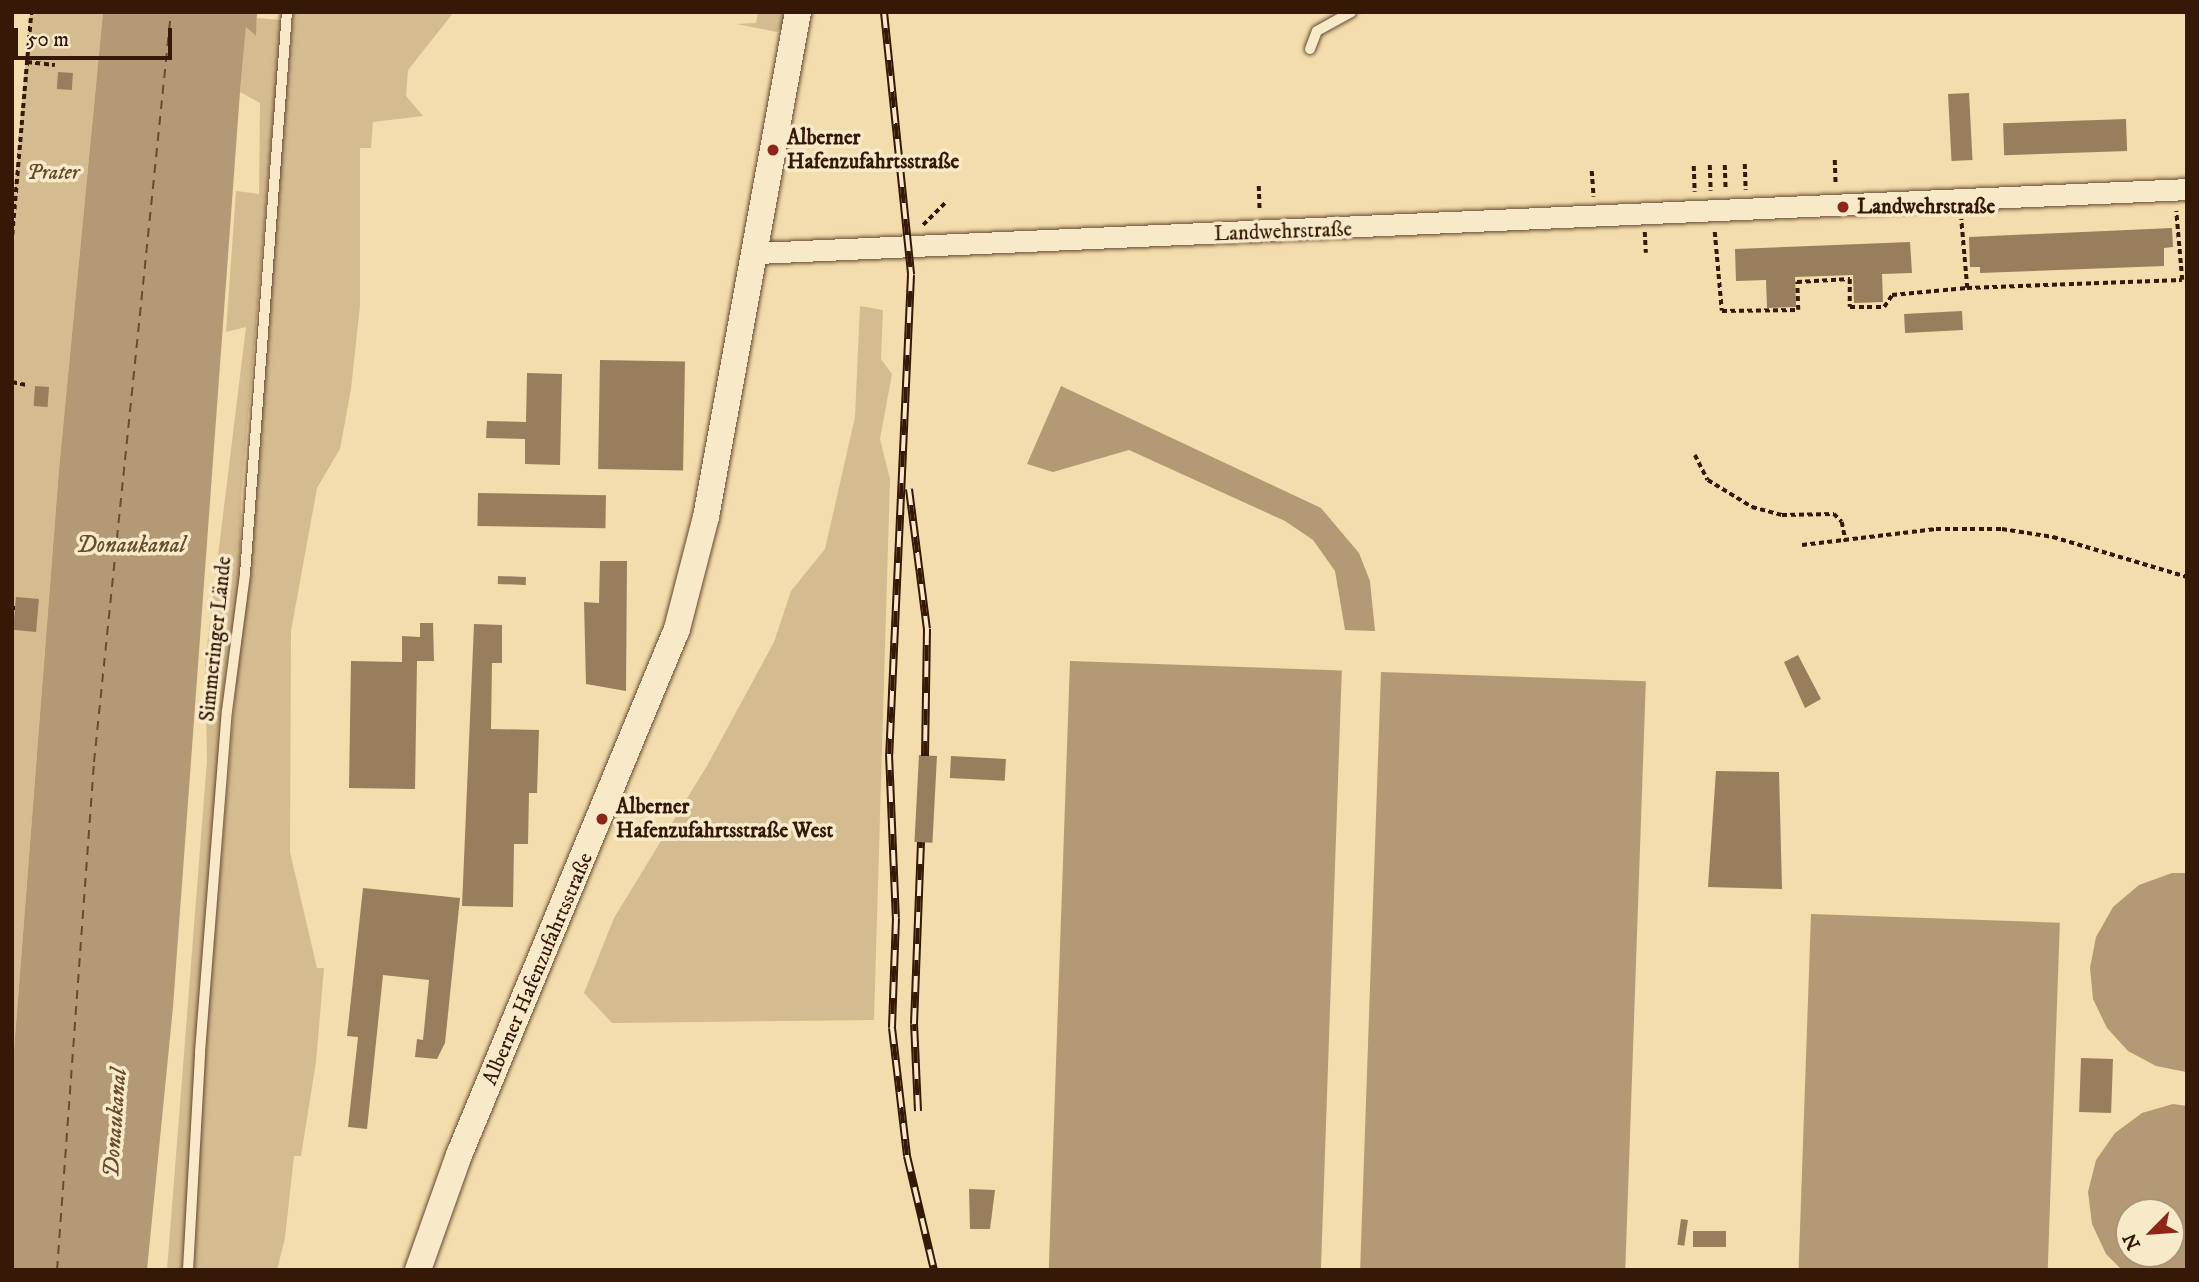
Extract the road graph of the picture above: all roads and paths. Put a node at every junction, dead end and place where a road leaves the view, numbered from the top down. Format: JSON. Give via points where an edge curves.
{"nodes":[{"id":1,"x":31,"y":12,"type":"edge"},
{"id":2,"x":287,"y":12,"type":"edge"},
{"id":3,"x":798,"y":12,"type":"edge"},
{"id":4,"x":1351,"y":12,"type":"edge"},
{"id":5,"x":1310,"y":49,"type":"dead end"},
{"id":6,"x":27,"y":62,"type":"junction"},
{"id":7,"x":55,"y":65,"type":"dead end"},
{"id":8,"x":1835,"y":160,"type":"dead end"},
{"id":9,"x":1745,"y":164,"type":"dead end"},
{"id":10,"x":1710,"y":165,"type":"dead end"},
{"id":11,"x":1725,"y":165,"type":"dead end"},
{"id":12,"x":1694,"y":166,"type":"dead end"},
{"id":13,"x":1592,"y":171,"type":"dead end"},
{"id":14,"x":1836,"y":185,"type":"dead end"},
{"id":15,"x":1259,"y":186,"type":"dead end"},
{"id":16,"x":2187,"y":189,"type":"edge"},
{"id":17,"x":1746,"y":190,"type":"dead end"},
{"id":18,"x":1726,"y":191,"type":"dead end"},
{"id":19,"x":1711,"y":192,"type":"dead end"},
{"id":20,"x":1695,"y":193,"type":"dead end"},
{"id":21,"x":1594,"y":198,"type":"dead end"},
{"id":22,"x":1960,"y":200,"type":"junction"},
{"id":23,"x":947,"y":201,"type":"dead end"},
{"id":24,"x":1260,"y":211,"type":"dead end"},
{"id":25,"x":2176,"y":211,"type":"dead end"},
{"id":26,"x":919,"y":229,"type":"dead end"},
{"id":27,"x":1715,"y":232,"type":"dead end"},
{"id":28,"x":12,"y":235,"type":"edge"},
{"id":29,"x":757,"y":253,"type":"junction"},
{"id":30,"x":1966,"y":288,"type":"junction"},
{"id":31,"x":12,"y":382,"type":"edge"},
{"id":32,"x":26,"y":385,"type":"dead end"},
{"id":33,"x":1695,"y":455,"type":"dead end"},
{"id":34,"x":1846,"y":542,"type":"junction"},
{"id":35,"x":1802,"y":545,"type":"dead end"},
{"id":36,"x":2187,"y":577,"type":"edge"},
{"id":37,"x":188,"y":1270,"type":"edge"},
{"id":38,"x":418,"y":1270,"type":"edge"}],
"edges":[{"from":1,"to":6,"type":"path"},
{"from":2,"to":37,"type":"lane","name":"Simmeringer Lände","via":[[244,575],[227,711],[200,1052]]},
{"from":3,"to":29,"type":"street","name":"Alberner Hafenzufahrtsstraße"},
{"from":4,"to":5,"type":"lane","via":[[1317,31]]},
{"from":6,"to":7,"type":"path"},
{"from":6,"to":28,"type":"path"},
{"from":8,"to":14,"type":"path"},
{"from":9,"to":17,"type":"path"},
{"from":10,"to":19,"type":"path"},
{"from":11,"to":18,"type":"path"},
{"from":12,"to":20,"type":"path"},
{"from":13,"to":21,"type":"path"},
{"from":15,"to":24,"type":"path"},
{"from":16,"to":22,"type":"street","name":"Landwehrstraße"},
{"from":22,"to":29,"type":"street","name":"Landwehrstraße"},
{"from":22,"to":30,"type":"path"},
{"from":23,"to":26,"type":"path"},
{"from":25,"to":30,"type":"path","via":[[2182,280]]},
{"from":27,"to":30,"type":"path","via":[[1722,311],[1798,310],[1797,282],[1850,279],[1850,307],[1884,307],[1892,295]]},
{"from":29,"to":38,"type":"street","name":"Alberner Hafenzufahrtsstraße","via":[[706,517],[677,629],[459,1155]]},
{"from":31,"to":32,"type":"path"},
{"from":33,"to":34,"type":"path","via":[[1708,480],[1752,507],[1783,515],[1834,514],[1842,522]]},
{"from":34,"to":35,"type":"path"},
{"from":34,"to":36,"type":"path","via":[[1936,529],[2002,529],[2053,537]]}]}
